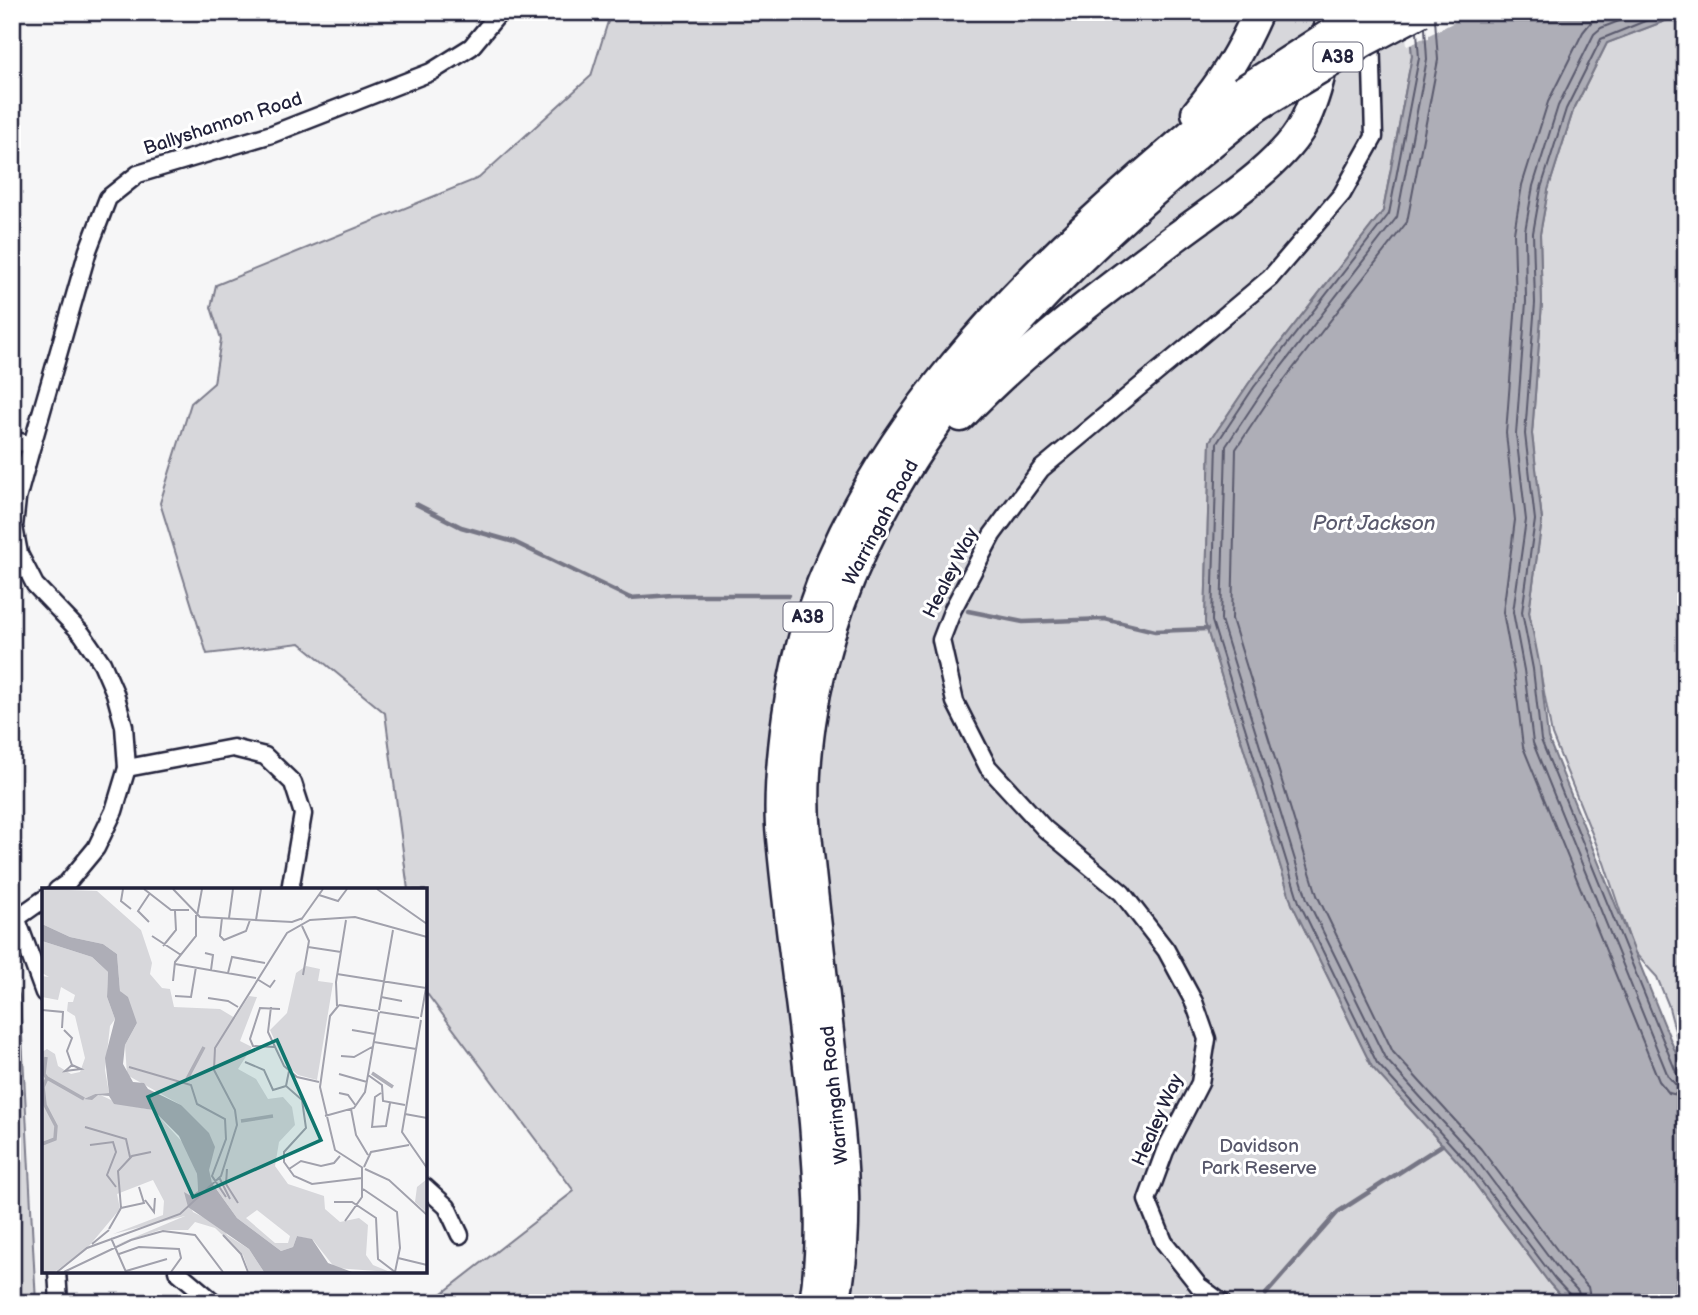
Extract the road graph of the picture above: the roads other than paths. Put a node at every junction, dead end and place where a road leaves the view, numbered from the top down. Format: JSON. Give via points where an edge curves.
{"nodes":[{"id":1,"x":500,"y":12,"type":"edge"},
{"id":2,"x":1258,"y":12,"type":"edge"},
{"id":3,"x":1331,"y":12,"type":"edge"},
{"id":4,"x":1370,"y":12,"type":"edge"},
{"id":5,"x":1420,"y":12,"type":"edge"},
{"id":6,"x":1250,"y":99,"type":"junction"},
{"id":7,"x":1154,"y":164,"type":"junction"},
{"id":8,"x":12,"y":440,"type":"edge"},
{"id":9,"x":32,"y":444,"type":"junction"},
{"id":10,"x":903,"y":476,"type":"junction"},
{"id":11,"x":127,"y":768,"type":"junction"},
{"id":12,"x":60,"y":888,"type":"edge"},
{"id":13,"x":290,"y":888,"type":"edge"},
{"id":14,"x":42,"y":900,"type":"edge"},
{"id":15,"x":15,"y":912,"type":"edge"},
{"id":16,"x":42,"y":987,"type":"edge"},
{"id":17,"x":427,"y":1189,"type":"edge"},
{"id":18,"x":460,"y":1236,"type":"dead end"},
{"id":19,"x":57,"y":1273,"type":"edge"},
{"id":20,"x":179,"y":1273,"type":"edge"},
{"id":21,"x":59,"y":1303,"type":"edge"},
{"id":22,"x":215,"y":1303,"type":"edge"},
{"id":23,"x":814,"y":1303,"type":"edge"},
{"id":24,"x":835,"y":1303,"type":"edge"},
{"id":25,"x":1222,"y":1303,"type":"edge"}],
"edges":[{"from":1,"to":9,"type":"street","name":"Ballyshannon Road","via":[[471,47],[431,72],[272,134],[138,174],[108,198],[88,250]]},
{"from":2,"to":7,"type":"highway","via":[[1224,79]]},
{"from":3,"to":10,"type":"highway","via":[[1325,55],[1307,114],[1287,147],[1250,181],[1046,336]]},
{"from":4,"to":6,"type":"highway","name":"Warringah Road","number":"A38","bridge":true,"via":[[1339,28]]},
{"from":4,"to":25,"type":"street","name":"Healey Way","via":[[1374,137],[1342,194],[1270,278],[1041,469],[992,535],[942,640],[955,702],[988,767],[1045,829],[1122,893],[1166,950],[1194,1002],[1208,1039],[1200,1083],[1165,1151],[1147,1200],[1164,1242],[1199,1286]]},
{"from":5,"to":6,"type":"highway","name":"Warringah Road","number":"A38","bridge":true},
{"from":6,"to":7,"type":"highway","name":"Warringah Road","number":"A38"},
{"from":6,"to":10,"type":"highway","name":"Warringah Road","number":"A38","via":[[1061,279],[987,358]]},
{"from":7,"to":23,"type":"highway","name":"Warringah Road","number":"A38","via":[[1069,241],[931,390],[831,555],[803,631],[780,761],[780,824],[820,1197],[821,1251]]},
{"from":8,"to":9,"type":"street"},
{"from":9,"to":11,"type":"street","name":"Ballyshannon Road","via":[[17,499],[14,527],[19,554],[35,585],[82,634],[102,663],[124,726]]},
{"from":10,"to":24,"type":"highway","name":"Warringah Road","number":"A38","via":[[853,568],[834,618],[815,691],[806,757],[806,826],[845,1204]]},
{"from":11,"to":12,"type":"street","name":"Ballyshannon Road","via":[[96,848]]},
{"from":11,"to":13,"type":"street","via":[[233,748],[265,756],[293,783],[303,814]]},
{"from":14,"to":15,"type":"street"},
{"from":15,"to":16,"type":"street"},
{"from":17,"to":18,"type":"street","via":[[447,1206]]},
{"from":19,"to":21,"type":"street"},
{"from":20,"to":22,"type":"street"}]}
